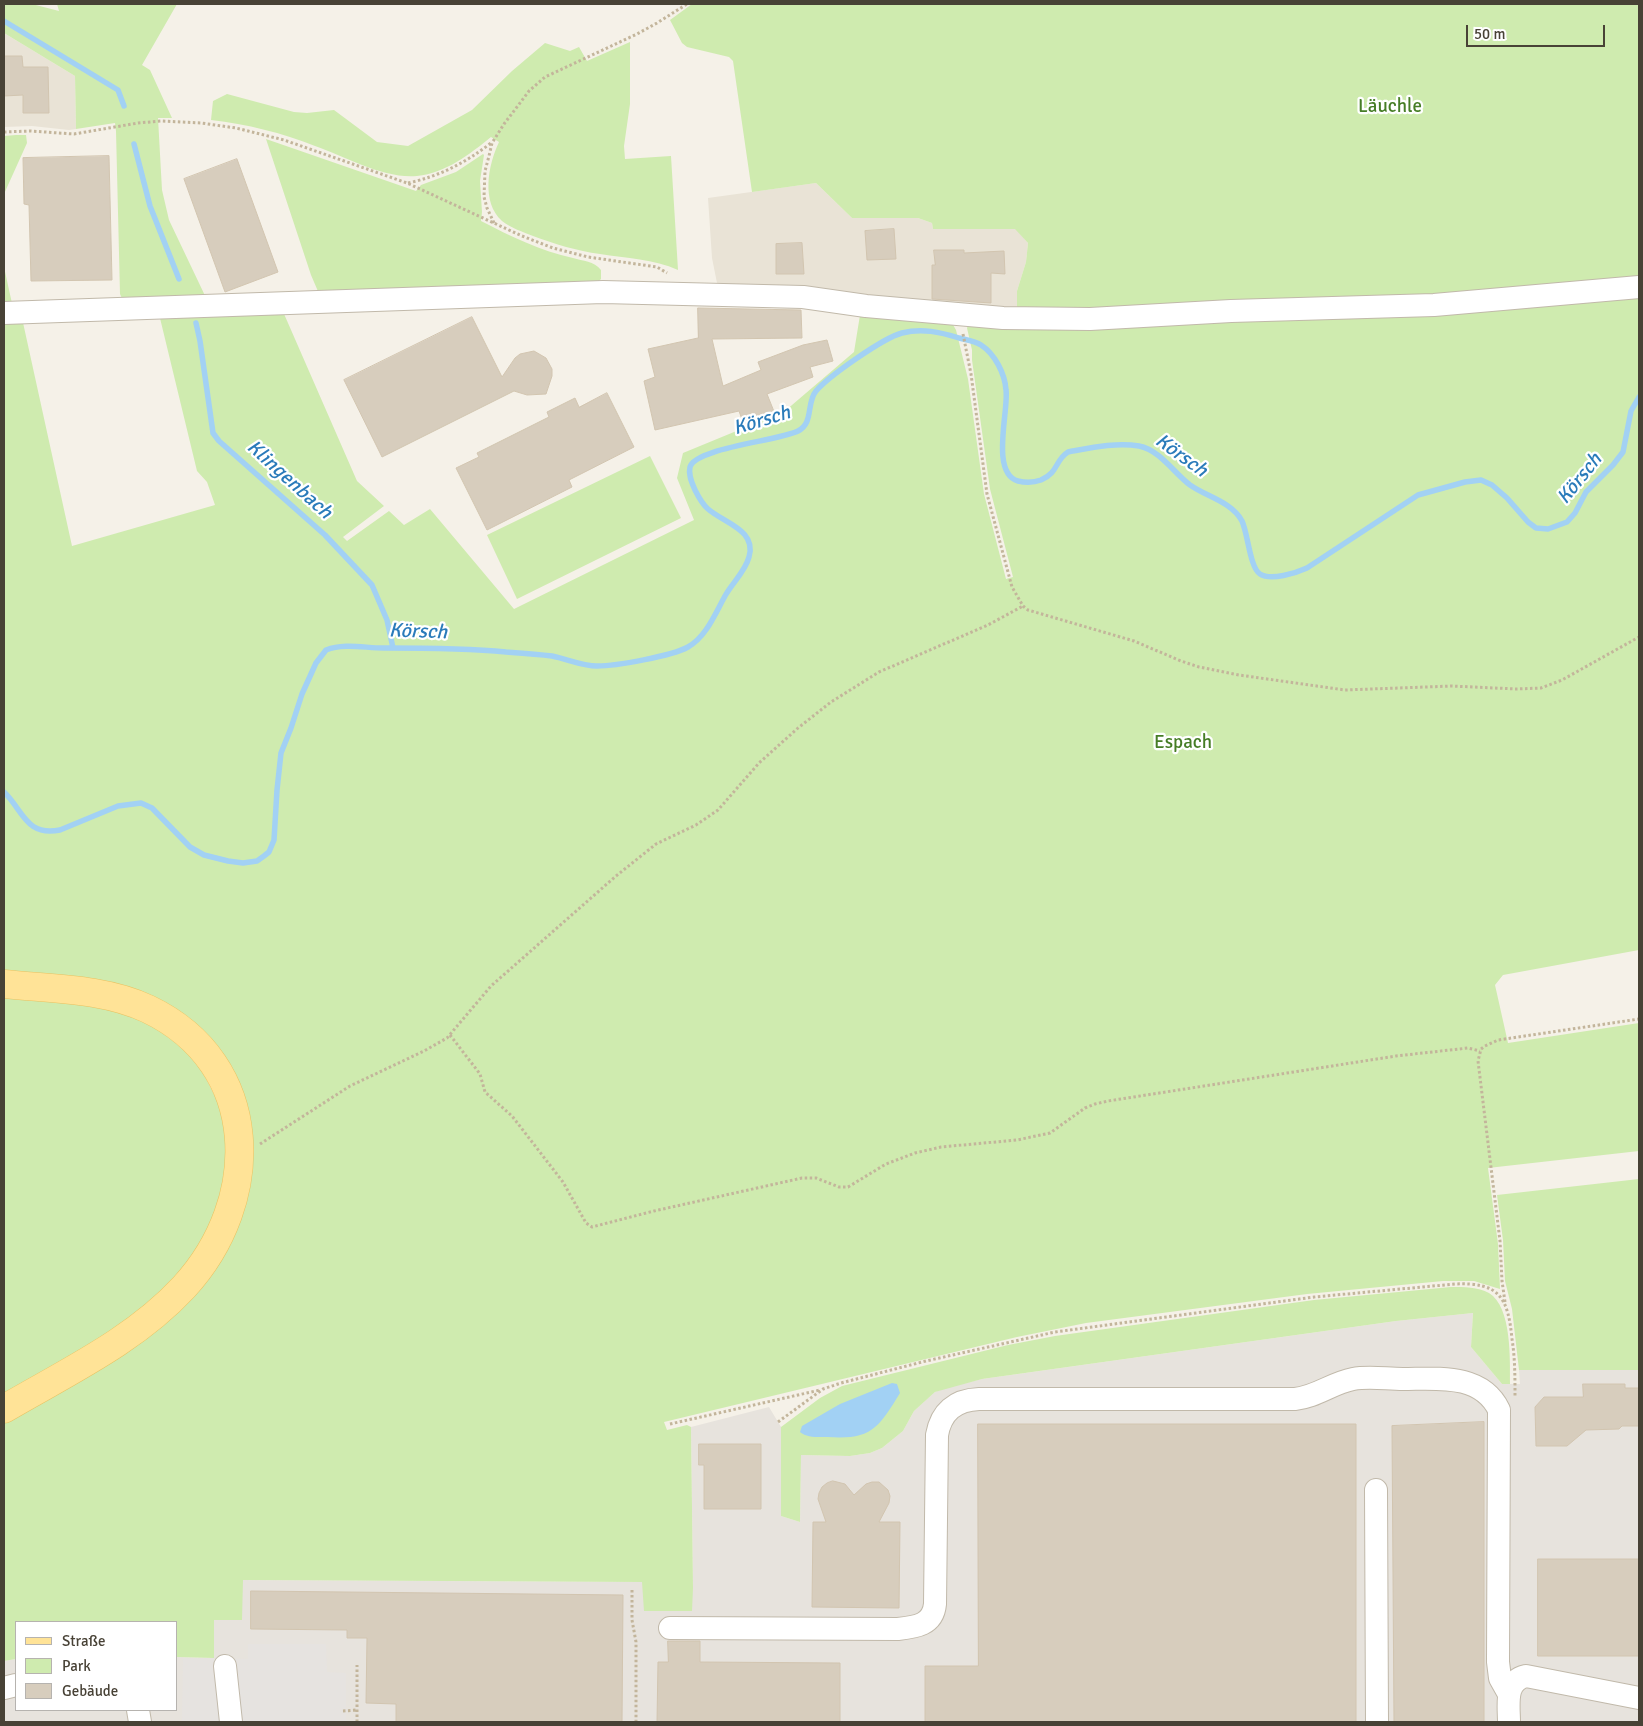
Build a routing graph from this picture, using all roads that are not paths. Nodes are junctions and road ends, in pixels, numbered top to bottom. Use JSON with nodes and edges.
{"nodes":[{"id":1,"x":1639,"y":287,"type":"edge"},
{"id":2,"x":4,"y":313,"type":"edge"},
{"id":3,"x":4,"y":984,"type":"edge"},
{"id":4,"x":4,"y":1409,"type":"edge"},
{"id":5,"x":1376,"y":1490,"type":"dead end"},
{"id":6,"x":670,"y":1628,"type":"dead end"},
{"id":7,"x":225,"y":1666,"type":"dead end"},
{"id":8,"x":1513,"y":1687,"type":"junction"},
{"id":9,"x":1639,"y":1698,"type":"edge"},
{"id":10,"x":231,"y":1722,"type":"edge"},
{"id":11,"x":1377,"y":1722,"type":"edge"},
{"id":12,"x":1509,"y":1722,"type":"edge"}],
"edges":[{"from":1,"to":2,"type":"street"},
{"from":3,"to":4,"type":"main road"},
{"from":5,"to":11,"type":"street"},
{"from":6,"to":8,"type":"street"},
{"from":7,"to":10,"type":"street"},
{"from":8,"to":9,"type":"street"},
{"from":8,"to":12,"type":"street"}]}
